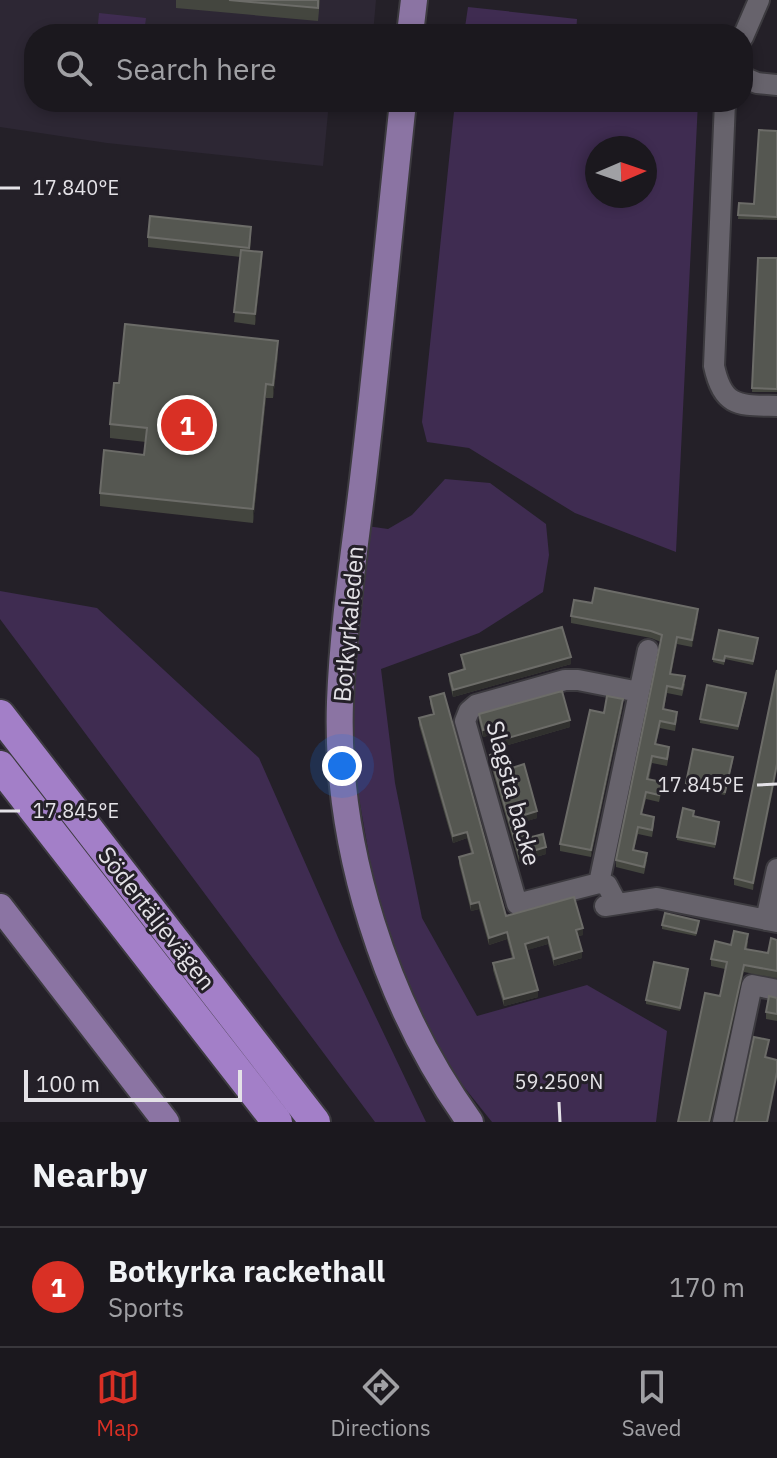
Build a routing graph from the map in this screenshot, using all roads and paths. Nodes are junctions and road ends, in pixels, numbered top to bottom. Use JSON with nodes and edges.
{"nodes":[{"id":1,"x":414,"y":0,"type":"edge"},
{"id":2,"x":759,"y":0,"type":"edge"},
{"id":3,"x":411,"y":24,"type":"edge"},
{"id":4,"x":749,"y":24,"type":"edge"},
{"id":5,"x":753,"y":81,"type":"edge"},
{"id":6,"x":777,"y":85,"type":"edge"},
{"id":7,"x":402,"y":112,"type":"edge"},
{"id":8,"x":725,"y":112,"type":"edge"},
{"id":9,"x":777,"y":406,"type":"edge"},
{"id":10,"x":648,"y":650,"type":"dead end"},
{"id":11,"x":639,"y":692,"type":"junction"},
{"id":12,"x":0,"y":715,"type":"edge"},
{"id":13,"x":0,"y":766,"type":"edge"},
{"id":14,"x":777,"y":869,"type":"edge"},
{"id":15,"x":599,"y":883,"type":"junction"},
{"id":16,"x":0,"y":907,"type":"edge"},
{"id":17,"x":771,"y":921,"type":"edge"},
{"id":18,"x":777,"y":990,"type":"edge"},
{"id":19,"x":166,"y":1122,"type":"edge"},
{"id":20,"x":277,"y":1122,"type":"edge"},
{"id":21,"x":315,"y":1122,"type":"edge"},
{"id":22,"x":470,"y":1122,"type":"edge"},
{"id":23,"x":723,"y":1122,"type":"edge"}],
"edges":[{"from":1,"to":3,"type":"main road"},
{"from":2,"to":4,"type":"street"},
{"from":5,"to":6,"type":"street"},
{"from":7,"to":22,"type":"main road","name":"Botkyrkaleden"},
{"from":8,"to":9,"type":"street"},
{"from":10,"to":11,"type":"street"},
{"from":11,"to":15,"type":"street"},
{"from":11,"to":15,"type":"street","name":"Slagsta backe"},
{"from":12,"to":21,"type":"highway","name":"Södertäljevägen"},
{"from":13,"to":20,"type":"highway","name":"Södertäljevägen"},
{"from":14,"to":17,"type":"street"},
{"from":15,"to":17,"type":"street"},
{"from":16,"to":19,"type":"main road"},
{"from":18,"to":23,"type":"street"}]}
